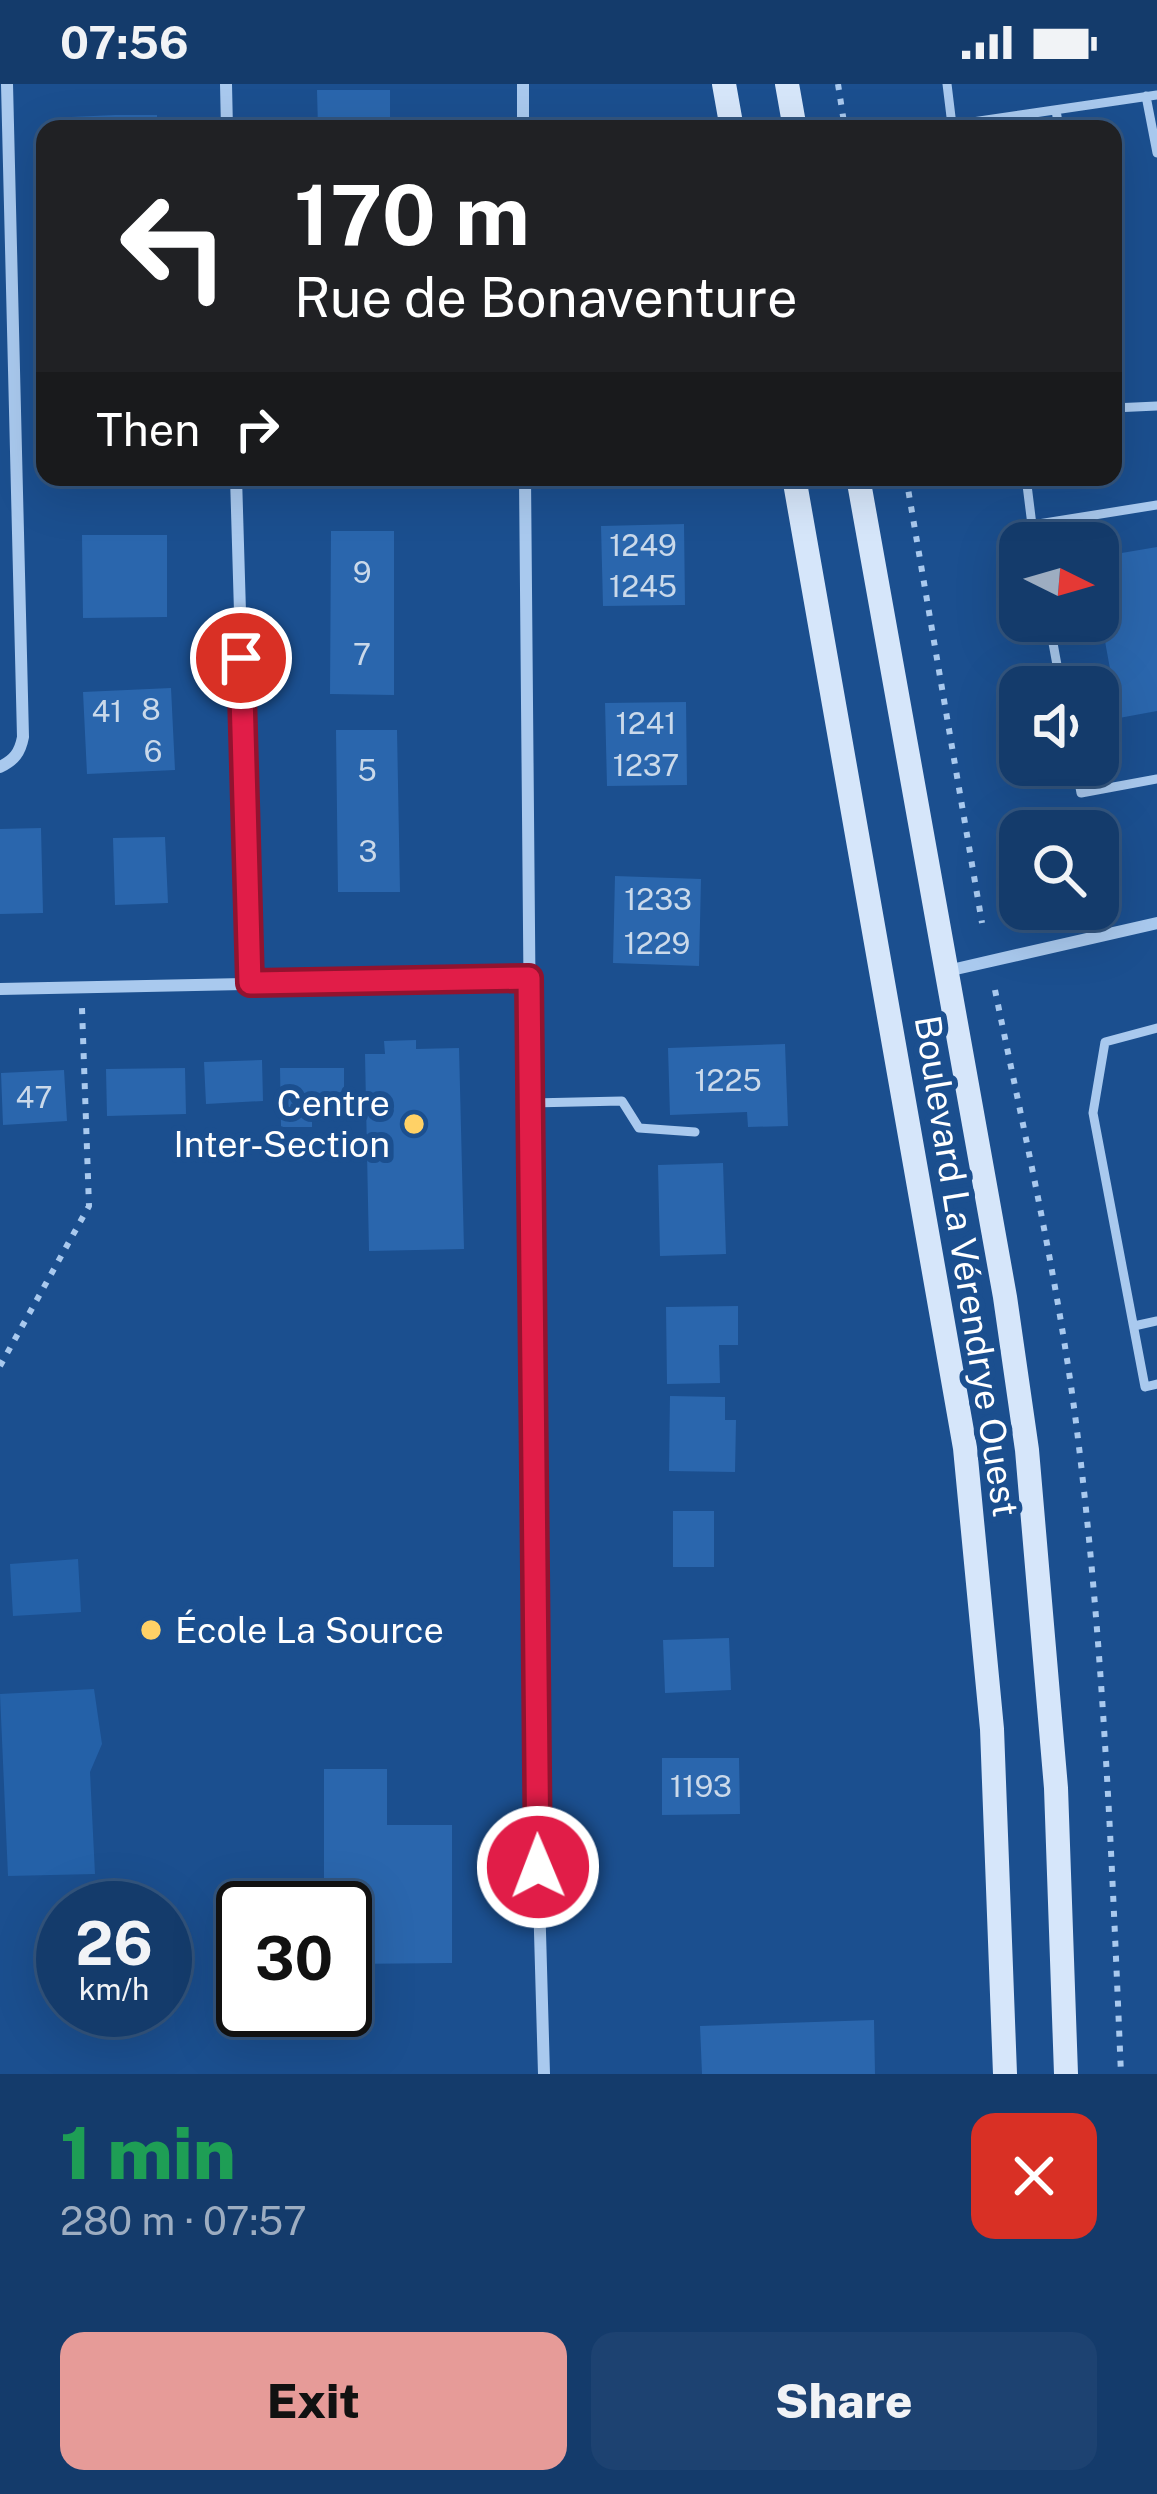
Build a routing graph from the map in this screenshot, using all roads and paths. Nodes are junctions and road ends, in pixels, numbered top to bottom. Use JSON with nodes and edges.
{"nodes":[{"id":1,"x":7,"y":84,"type":"edge"},
{"id":2,"x":226,"y":84,"type":"edge"},
{"id":3,"x":523,"y":84,"type":"edge"},
{"id":4,"x":724,"y":84,"type":"edge"},
{"id":5,"x":787,"y":84,"type":"edge"},
{"id":6,"x":838,"y":84,"type":"edge"},
{"id":7,"x":947,"y":84,"type":"edge"},
{"id":8,"x":1152,"y":96,"type":"edge"},
{"id":9,"x":1056,"y":110,"type":"junction"},
{"id":10,"x":227,"y":120,"type":"edge"},
{"id":11,"x":523,"y":120,"type":"edge"},
{"id":12,"x":730,"y":120,"type":"edge"},
{"id":13,"x":793,"y":120,"type":"edge"},
{"id":14,"x":844,"y":120,"type":"edge"},
{"id":15,"x":951,"y":120,"type":"edge"},
{"id":16,"x":995,"y":120,"type":"edge"},
{"id":17,"x":1057,"y":120,"type":"edge"},
{"id":18,"x":1157,"y":153,"type":"edge"},
{"id":19,"x":1157,"y":406,"type":"edge"},
{"id":20,"x":1122,"y":408,"type":"edge"},
{"id":21,"x":236,"y":486,"type":"edge"},
{"id":22,"x":525,"y":486,"type":"edge"},
{"id":23,"x":796,"y":486,"type":"edge"},
{"id":24,"x":860,"y":486,"type":"edge"},
{"id":25,"x":908,"y":486,"type":"edge"},
{"id":26,"x":1027,"y":486,"type":"edge"},
{"id":27,"x":1157,"y":505,"type":"edge"},
{"id":28,"x":1032,"y":522,"type":"edge"},
{"id":29,"x":1051,"y":522,"type":"edge"},
{"id":30,"x":0,"y":767,"type":"edge"},
{"id":31,"x":1157,"y":779,"type":"edge"},
{"id":32,"x":1080,"y":786,"type":"edge"},
{"id":33,"x":982,"y":923,"type":"dead end"},
{"id":34,"x":1157,"y":923,"type":"edge"},
{"id":35,"x":947,"y":970,"type":"junction"},
{"id":36,"x":529,"y":978,"type":"junction"},
{"id":37,"x":250,"y":983,"type":"junction"},
{"id":38,"x":82,"y":987,"type":"junction"},
{"id":39,"x":0,"y":989,"type":"edge"},
{"id":40,"x":995,"y":990,"type":"dead end"},
{"id":41,"x":1157,"y":1028,"type":"edge"},
{"id":42,"x":531,"y":1103,"type":"junction"},
{"id":43,"x":695,"y":1132,"type":"dead end"},
{"id":44,"x":1157,"y":1321,"type":"edge"},
{"id":45,"x":1134,"y":1326,"type":"junction"},
{"id":46,"x":0,"y":1366,"type":"edge"},
{"id":47,"x":1157,"y":1384,"type":"edge"},
{"id":48,"x":544,"y":2074,"type":"edge"},
{"id":49,"x":1006,"y":2074,"type":"edge"},
{"id":50,"x":1066,"y":2074,"type":"edge"},
{"id":51,"x":1120,"y":2074,"type":"edge"}],
"edges":[{"from":1,"to":30,"type":"street"},
{"from":2,"to":10,"type":"street"},
{"from":3,"to":11,"type":"street"},
{"from":4,"to":12,"type":"main road"},
{"from":5,"to":13,"type":"main road"},
{"from":6,"to":14,"type":"path"},
{"from":7,"to":15,"type":"lane"},
{"from":8,"to":9,"type":"lane"},
{"from":8,"to":18,"type":"lane"},
{"from":9,"to":16,"type":"lane"},
{"from":9,"to":17,"type":"lane"},
{"from":19,"to":20,"type":"lane"},
{"from":21,"to":37,"type":"street"},
{"from":22,"to":36,"type":"street"},
{"from":23,"to":49,"type":"main road","name":"Boulevard La Vérendrye Ouest"},
{"from":24,"to":35,"type":"main road","name":"Boulevard La Vérendrye Ouest"},
{"from":25,"to":33,"type":"path"},
{"from":26,"to":28,"type":"lane"},
{"from":27,"to":29,"type":"lane"},
{"from":31,"to":32,"type":"lane"},
{"from":34,"to":35,"type":"street"},
{"from":35,"to":50,"type":"main road","name":"Boulevard La Vérendrye Ouest"},
{"from":36,"to":37,"type":"street"},
{"from":36,"to":42,"type":"street"},
{"from":37,"to":38,"type":"street"},
{"from":38,"to":39,"type":"street"},
{"from":38,"to":46,"type":"path"},
{"from":40,"to":51,"type":"path"},
{"from":41,"to":45,"type":"lane"},
{"from":42,"to":43,"type":"lane"},
{"from":42,"to":48,"type":"street"},
{"from":44,"to":45,"type":"lane"},
{"from":45,"to":47,"type":"lane"}]}
